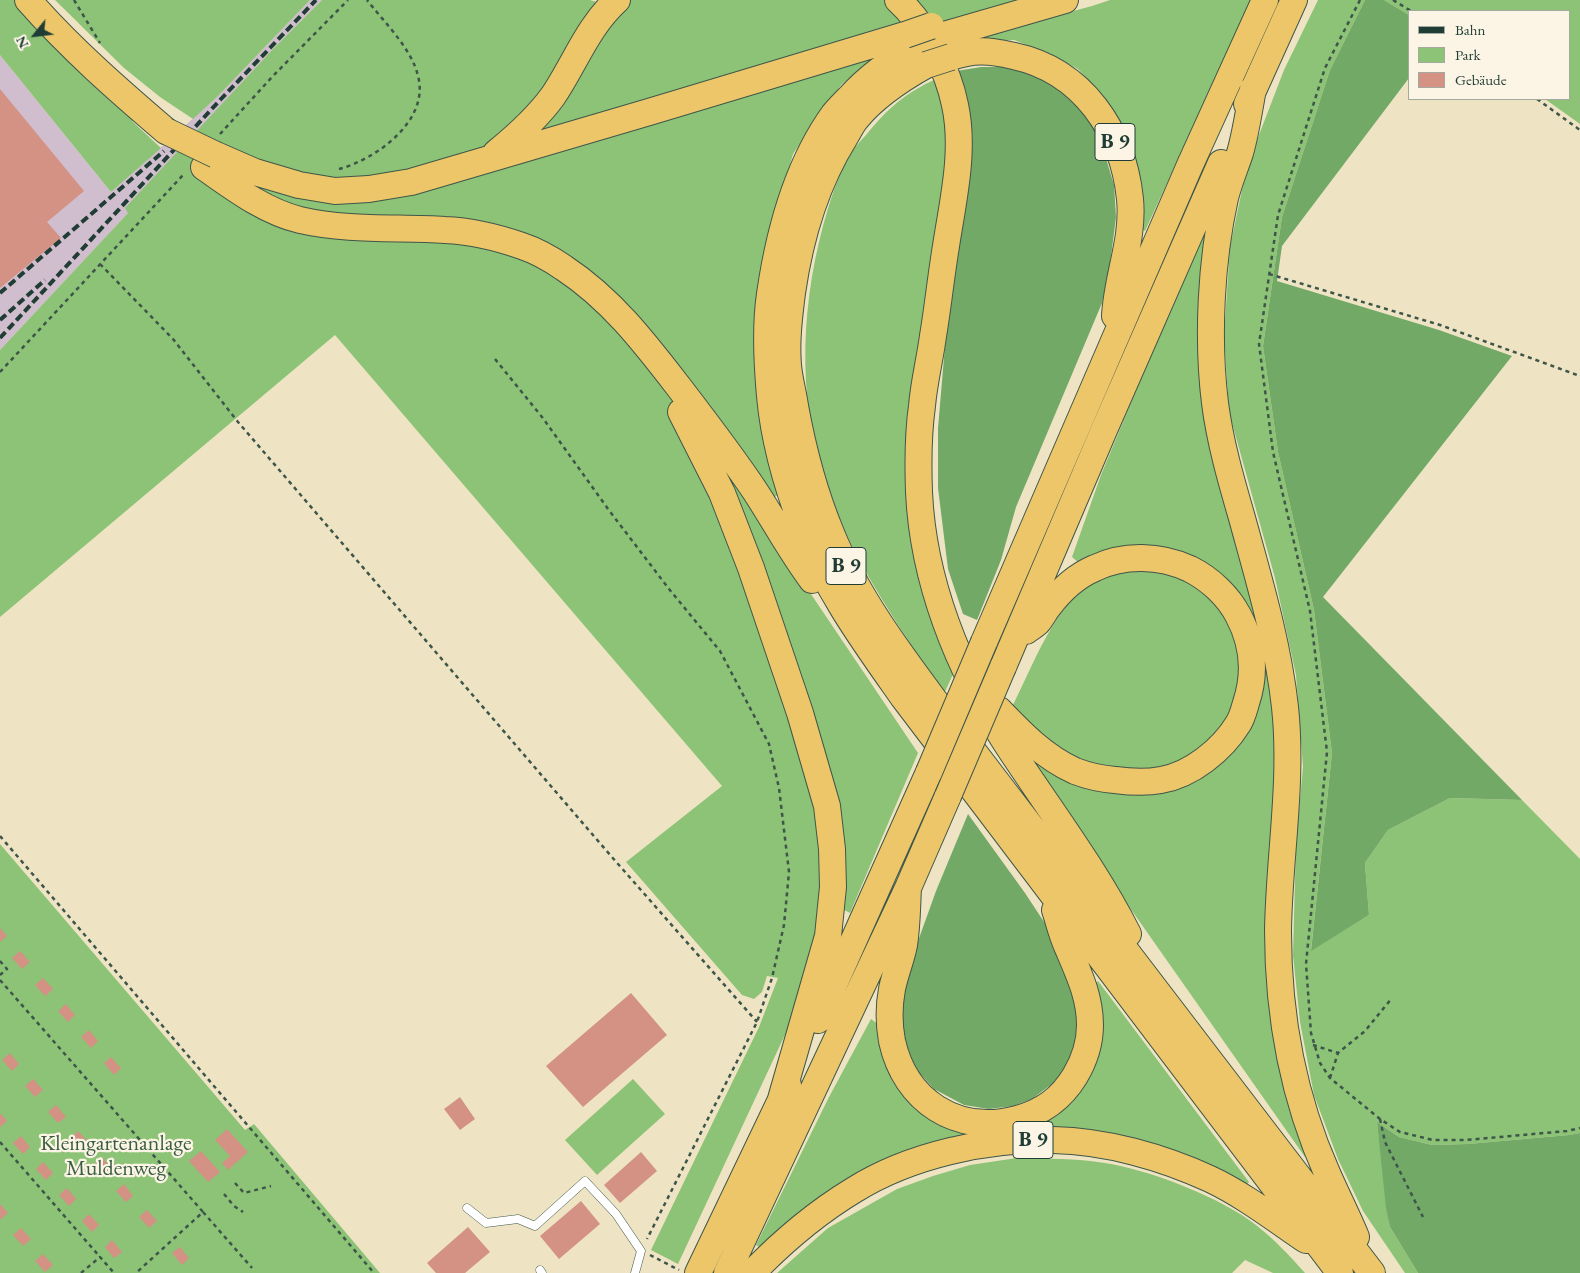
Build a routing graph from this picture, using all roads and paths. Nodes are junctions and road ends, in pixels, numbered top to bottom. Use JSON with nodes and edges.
{"nodes":[{"id":1,"x":28,"y":0,"type":"edge"},
{"id":2,"x":74,"y":0,"type":"edge"},
{"id":3,"x":348,"y":0,"type":"edge"},
{"id":4,"x":367,"y":0,"type":"edge"},
{"id":5,"x":617,"y":0,"type":"edge"},
{"id":6,"x":898,"y":0,"type":"edge"},
{"id":7,"x":1065,"y":0,"type":"edge"},
{"id":8,"x":1265,"y":0,"type":"edge"},
{"id":9,"x":1294,"y":0,"type":"edge"},
{"id":10,"x":1360,"y":0,"type":"edge"},
{"id":11,"x":1393,"y":0,"type":"edge"},
{"id":12,"x":1409,"y":10,"type":"edge"},
{"id":13,"x":928,"y":44,"type":"junction"},
{"id":14,"x":102,"y":46,"type":"dead end"},
{"id":15,"x":1253,"y":89,"type":"junction"},
{"id":16,"x":1538,"y":100,"type":"edge"},
{"id":17,"x":1580,"y":130,"type":"edge"},
{"id":18,"x":206,"y":158,"type":"junction"},
{"id":19,"x":489,"y":159,"type":"junction"},
{"id":20,"x":336,"y":170,"type":"dead end"},
{"id":21,"x":100,"y":264,"type":"junction"},
{"id":22,"x":1269,"y":274,"type":"junction"},
{"id":23,"x":643,"y":341,"type":"junction"},
{"id":24,"x":1113,"y":341,"type":"junction"},
{"id":25,"x":495,"y":359,"type":"dead end"},
{"id":26,"x":0,"y":372,"type":"edge"},
{"id":27,"x":1580,"y":376,"type":"edge"},
{"id":28,"x":1016,"y":639,"type":"junction"},
{"id":29,"x":863,"y":640,"type":"junction"},
{"id":30,"x":966,"y":671,"type":"junction"},
{"id":31,"x":0,"y":836,"type":"edge"},
{"id":32,"x":908,"y":888,"type":"junction"},
{"id":33,"x":1048,"y":889,"type":"junction"},
{"id":34,"x":0,"y":961,"type":"edge"},
{"id":35,"x":0,"y":975,"type":"edge"},
{"id":36,"x":0,"y":980,"type":"edge"},
{"id":37,"x":1157,"y":991,"type":"junction"},
{"id":38,"x":1392,"y":998,"type":"dead end"},
{"id":39,"x":756,"y":1022,"type":"junction"},
{"id":40,"x":1313,"y":1045,"type":"junction"},
{"id":41,"x":1338,"y":1053,"type":"junction"},
{"id":42,"x":1330,"y":1078,"type":"junction"},
{"id":43,"x":781,"y":1100,"type":"junction"},
{"id":44,"x":1380,"y":1118,"type":"junction"},
{"id":45,"x":1580,"y":1128,"type":"edge"},
{"id":46,"x":0,"y":1142,"type":"edge"},
{"id":47,"x":235,"y":1183,"type":"dead end"},
{"id":48,"x":271,"y":1186,"type":"dead end"},
{"id":49,"x":224,"y":1194,"type":"dead end"},
{"id":50,"x":467,"y":1208,"type":"dead end"},
{"id":51,"x":203,"y":1212,"type":"junction"},
{"id":52,"x":243,"y":1212,"type":"dead end"},
{"id":53,"x":1423,"y":1217,"type":"dead end"},
{"id":54,"x":641,"y":1251,"type":"junction"},
{"id":55,"x":100,"y":1257,"type":"junction"},
{"id":56,"x":1333,"y":1263,"type":"edge"},
{"id":57,"x":252,"y":1268,"type":"dead end"},
{"id":58,"x":687,"y":1271,"type":"edge"},
{"id":59,"x":1371,"y":1272,"type":"edge"},
{"id":60,"x":81,"y":1273,"type":"edge"},
{"id":61,"x":114,"y":1273,"type":"edge"},
{"id":62,"x":136,"y":1273,"type":"edge"},
{"id":63,"x":374,"y":1273,"type":"edge"},
{"id":64,"x":635,"y":1273,"type":"edge"},
{"id":65,"x":727,"y":1273,"type":"edge"},
{"id":66,"x":752,"y":1273,"type":"edge"}],
"edges":[{"from":1,"to":18,"type":"highway"},
{"from":2,"to":14,"type":"path"},
{"from":3,"to":18,"type":"path"},
{"from":4,"to":20,"type":"path"},
{"from":5,"to":19,"type":"highway"},
{"from":6,"to":30,"type":"highway"},
{"from":7,"to":13,"type":"highway"},
{"from":8,"to":24,"type":"highway"},
{"from":9,"to":15,"type":"highway"},
{"from":10,"to":22,"type":"path"},
{"from":11,"to":12,"type":"path"},
{"from":13,"to":19,"type":"highway"},
{"from":13,"to":24,"type":"highway","number":"B 9"},
{"from":13,"to":29,"type":"highway"},
{"from":13,"to":37,"type":"highway","number":"B 9"},
{"from":15,"to":28,"type":"highway"},
{"from":15,"to":59,"type":"highway"},
{"from":16,"to":17,"type":"path"},
{"from":18,"to":19,"type":"highway"},
{"from":18,"to":21,"type":"path"},
{"from":18,"to":23,"type":"highway"},
{"from":21,"to":26,"type":"path"},
{"from":21,"to":39,"type":"path"},
{"from":22,"to":27,"type":"path"},
{"from":22,"to":40,"type":"path"},
{"from":23,"to":29,"type":"highway"},
{"from":23,"to":43,"type":"highway"},
{"from":24,"to":43,"type":"highway","number":"B 9","bridge":true},
{"from":25,"to":39,"type":"path"},
{"from":28,"to":30,"type":"highway"},
{"from":28,"to":32,"type":"highway","bridge":true},
{"from":29,"to":33,"type":"highway"},
{"from":30,"to":37,"type":"highway"},
{"from":31,"to":63,"type":"path"},
{"from":32,"to":33,"type":"highway"},
{"from":32,"to":65,"type":"highway"},
{"from":33,"to":56,"type":"highway"},
{"from":34,"to":35,"type":"path"},
{"from":36,"to":51,"type":"path"},
{"from":37,"to":59,"type":"highway","number":"B 9"},
{"from":38,"to":41,"type":"path"},
{"from":39,"to":54,"type":"path"},
{"from":40,"to":41,"type":"path"},
{"from":40,"to":42,"type":"path"},
{"from":41,"to":42,"type":"path"},
{"from":42,"to":44,"type":"path"},
{"from":43,"to":58,"type":"highway","number":"B 9"},
{"from":44,"to":45,"type":"path"},
{"from":44,"to":53,"type":"path"},
{"from":46,"to":55,"type":"path"},
{"from":47,"to":48,"type":"path"},
{"from":49,"to":52,"type":"path"},
{"from":50,"to":54,"type":"lane"},
{"from":51,"to":57,"type":"path"},
{"from":51,"to":62,"type":"path"},
{"from":54,"to":58,"type":"path"},
{"from":54,"to":64,"type":"lane"},
{"from":55,"to":60,"type":"path"},
{"from":55,"to":61,"type":"path"},
{"from":56,"to":66,"type":"highway","number":"B 9"}]}
